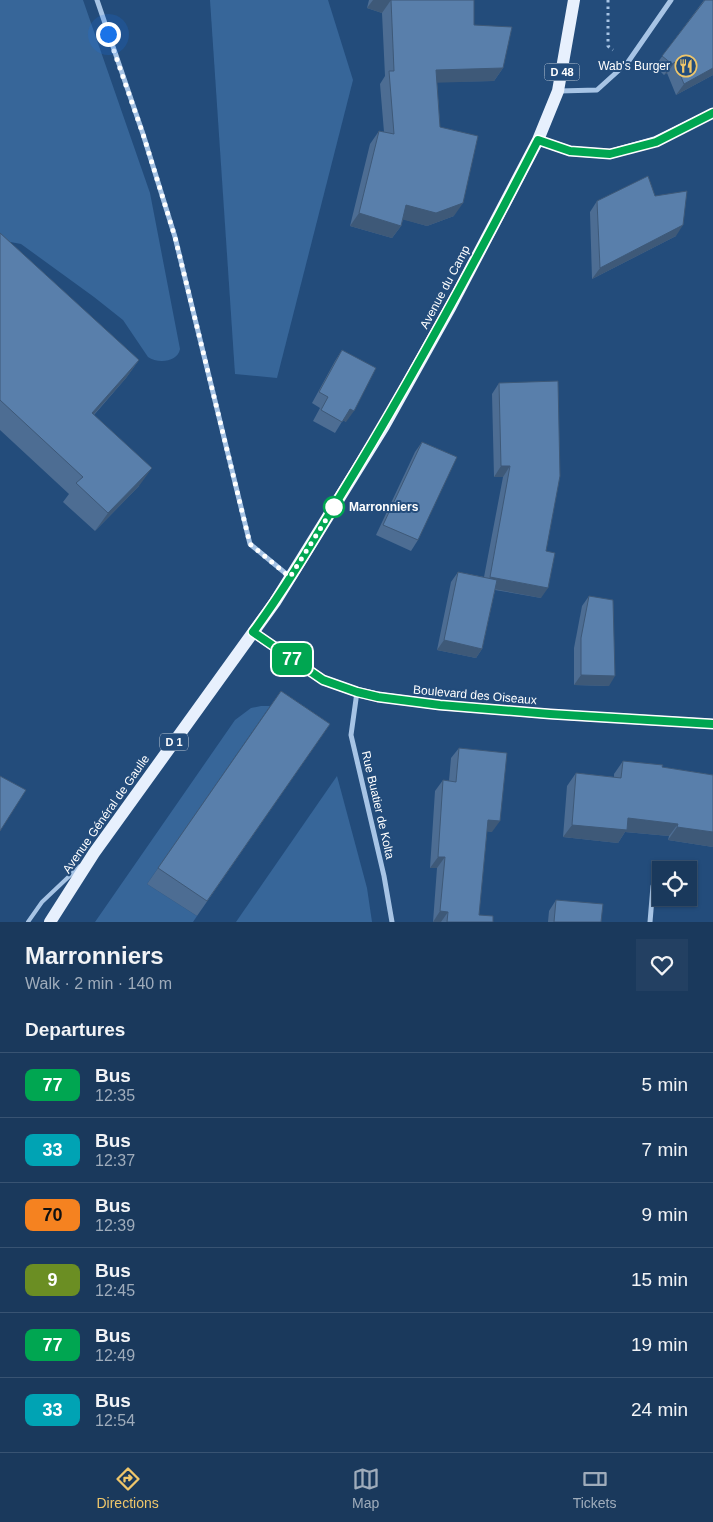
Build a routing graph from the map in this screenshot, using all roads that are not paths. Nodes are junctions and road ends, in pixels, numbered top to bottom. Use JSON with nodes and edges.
{"nodes":[{"id":1,"x":97,"y":0,"type":"edge"},
{"id":2,"x":574,"y":0,"type":"edge"},
{"id":3,"x":671,"y":0,"type":"edge"},
{"id":4,"x":558,"y":92,"type":"junction"},
{"id":5,"x":713,"y":113,"type":"edge"},
{"id":6,"x":538,"y":140,"type":"junction"},
{"id":7,"x":290,"y":577,"type":"junction"},
{"id":8,"x":275,"y":602,"type":"joint"},
{"id":9,"x":253,"y":632,"type":"junction"},
{"id":10,"x":357,"y":692,"type":"junction"},
{"id":11,"x":713,"y":724,"type":"edge"},
{"id":12,"x":94,"y":853,"type":"junction"},
{"id":13,"x":652,"y":898,"type":"edge"},
{"id":14,"x":28,"y":922,"type":"edge"},
{"id":15,"x":50,"y":922,"type":"edge"},
{"id":16,"x":392,"y":922,"type":"edge"},
{"id":17,"x":650,"y":922,"type":"edge"}],
"edges":[{"from":1,"to":7,"type":"street"},
{"from":2,"to":4,"type":"main road","number":"D 48"},
{"from":3,"to":4,"type":"street"},
{"from":4,"to":6,"type":"main road","number":"D 48"},
{"from":5,"to":6,"type":"street"},
{"from":6,"to":7,"type":"main road","name":"Avenue du Camp","number":"D 1"},
{"from":7,"to":8,"type":"main road","name":"Avenue du Camp","number":"D 1"},
{"from":8,"to":9,"type":"main road","name":"Avenue Général de Gaulle","number":"D 1"},
{"from":9,"to":10,"type":"street","name":"Boulevard des Oiseaux"},
{"from":9,"to":12,"type":"main road","name":"Avenue Général de Gaulle","number":"D 1"},
{"from":10,"to":11,"type":"street","name":"Boulevard des Oiseaux"},
{"from":10,"to":16,"type":"street","name":"Rue Buatier de Kolta"},
{"from":12,"to":14,"type":"lane"},
{"from":12,"to":15,"type":"main road","name":"Avenue Général de Gaulle","number":"D 1"},
{"from":13,"to":17,"type":"street"}]}
